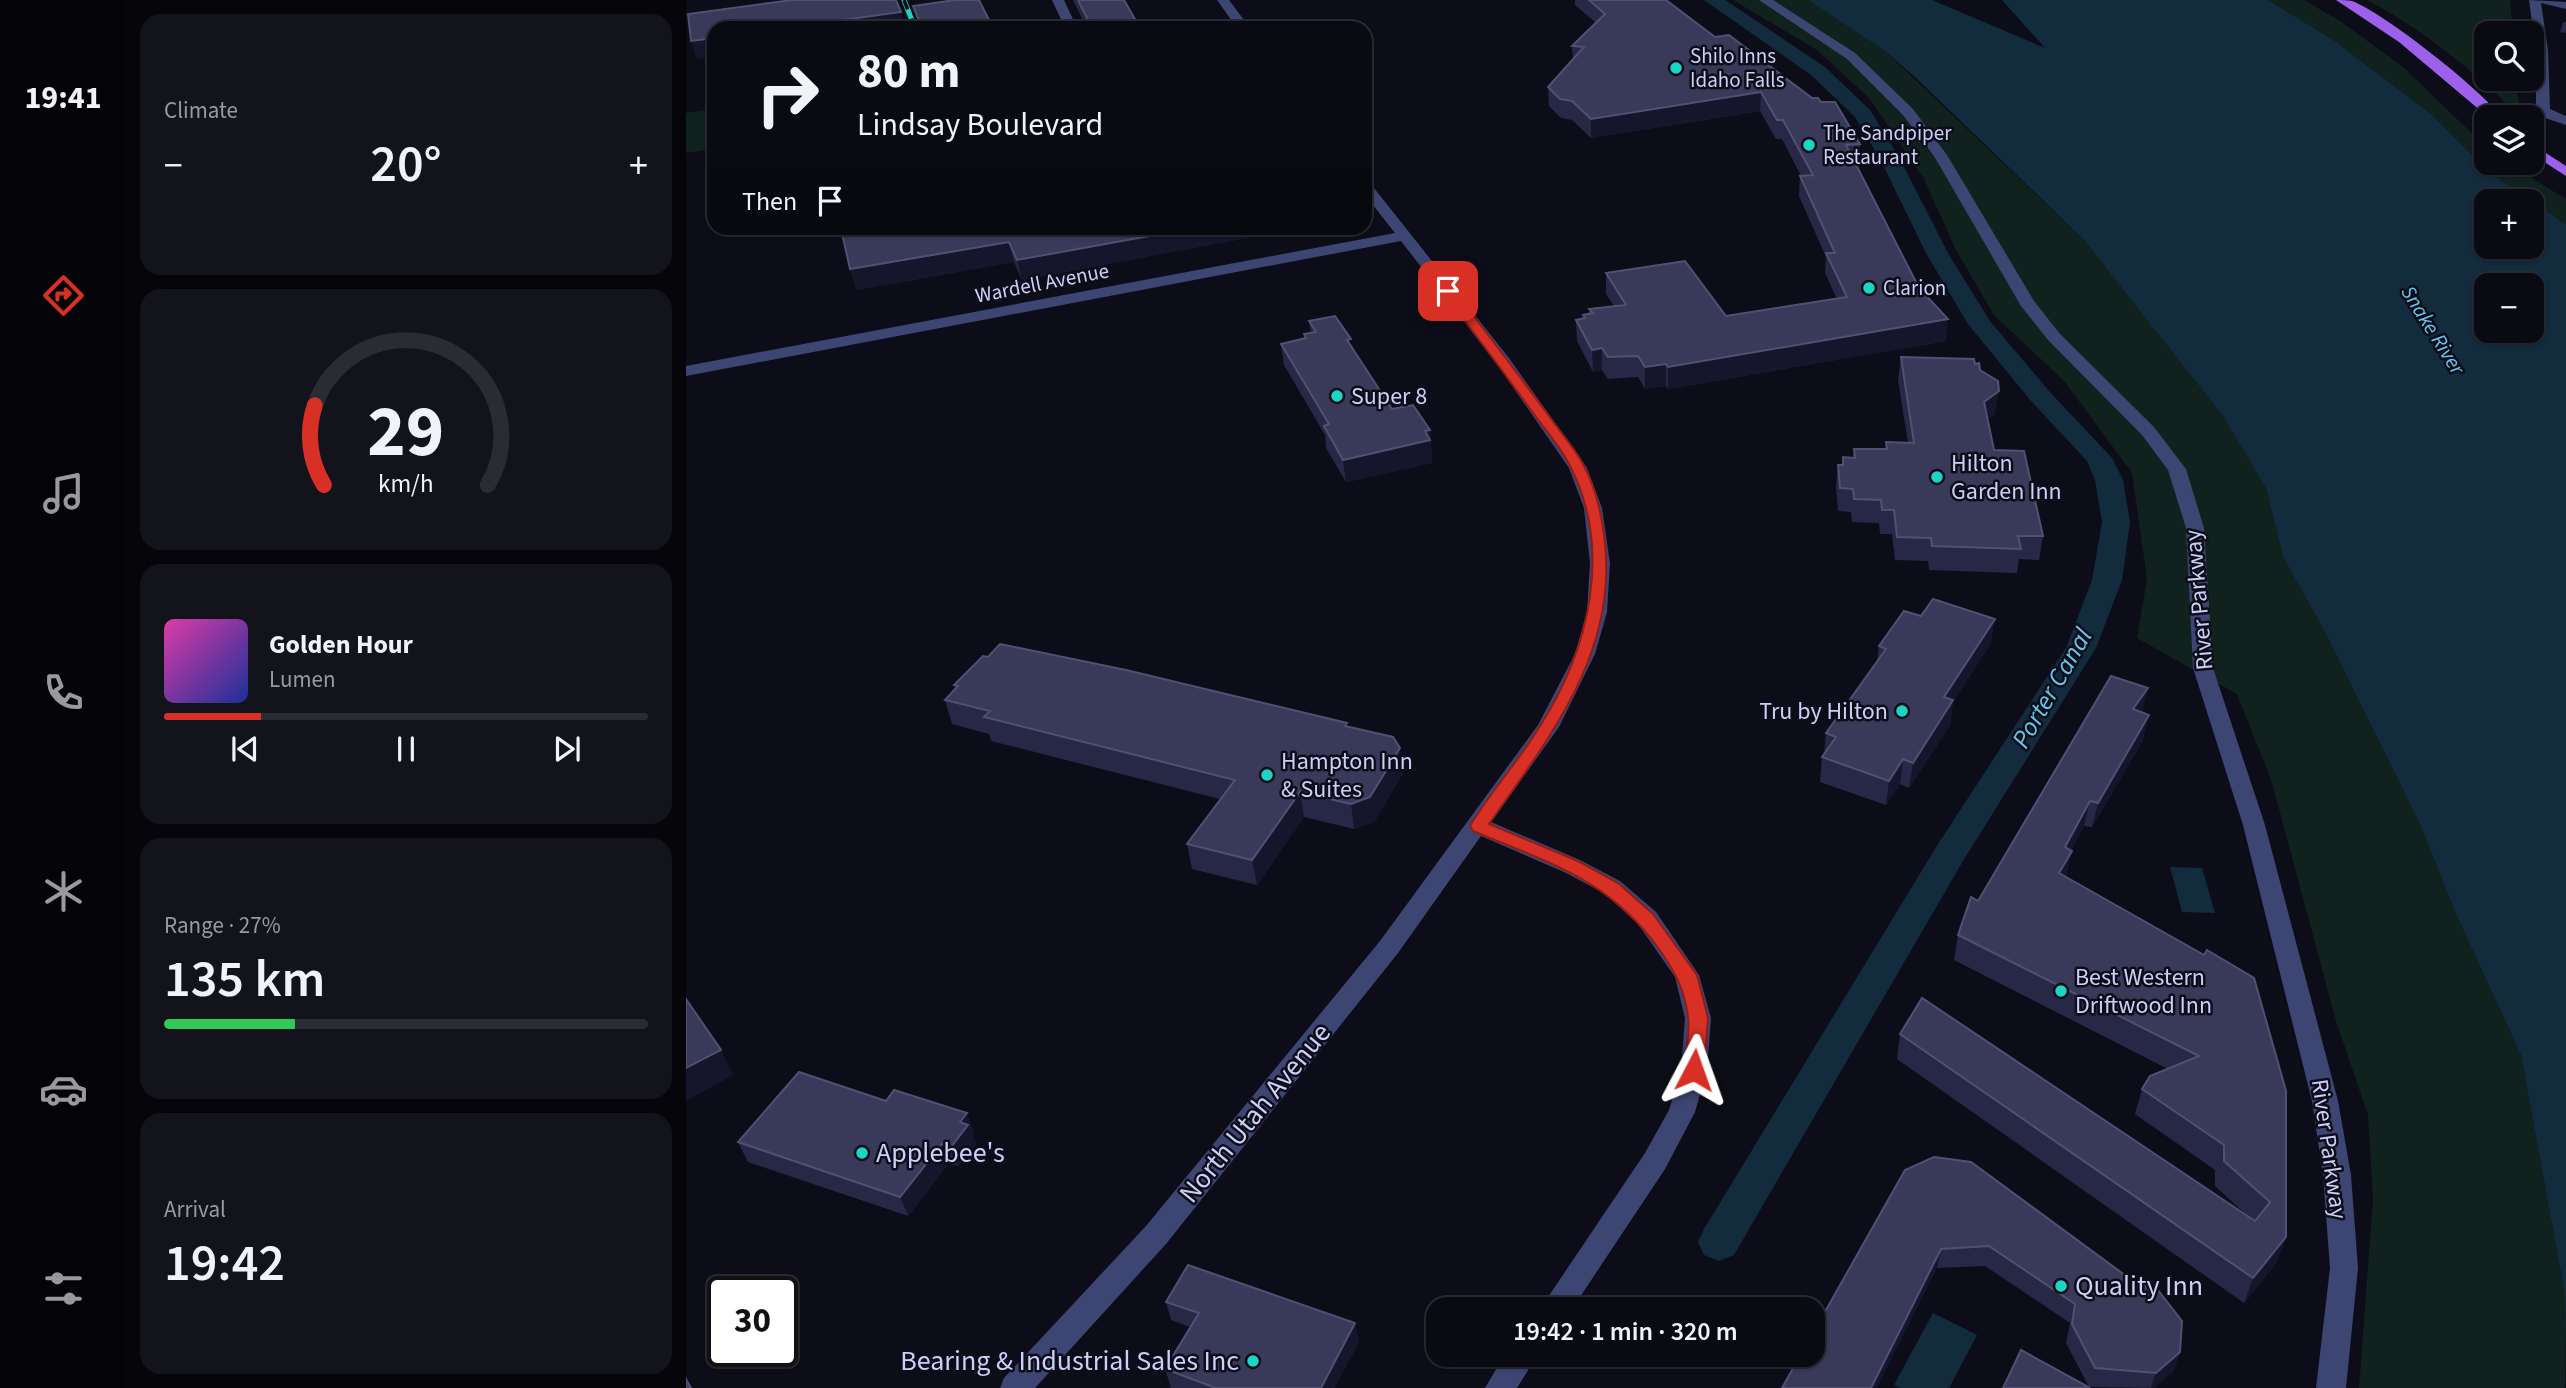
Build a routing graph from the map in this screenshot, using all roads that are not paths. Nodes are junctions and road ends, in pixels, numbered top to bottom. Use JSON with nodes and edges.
{"nodes":[{"id":1,"x":1058,"y":0,"type":"edge"},
{"id":2,"x":1223,"y":0,"type":"edge"},
{"id":3,"x":1765,"y":0,"type":"edge"},
{"id":4,"x":2342,"y":0,"type":"edge"},
{"id":5,"x":2535,"y":0,"type":"edge"},
{"id":6,"x":2543,"y":0,"type":"edge"},
{"id":7,"x":2566,"y":6,"type":"edge"},
{"id":8,"x":1068,"y":21,"type":"edge"},
{"id":9,"x":1239,"y":21,"type":"edge"},
{"id":10,"x":2483,"y":105,"type":"edge"},
{"id":11,"x":2566,"y":121,"type":"edge"},
{"id":12,"x":2544,"y":156,"type":"edge"},
{"id":13,"x":2566,"y":172,"type":"edge"},
{"id":14,"x":1372,"y":195,"type":"edge"},
{"id":15,"x":1405,"y":236,"type":"junction"},
{"id":16,"x":686,"y":371,"type":"edge"},
{"id":17,"x":1479,"y":826,"type":"junction"},
{"id":18,"x":1563,"y":1297,"type":"edge"},
{"id":19,"x":1514,"y":1367,"type":"edge"},
{"id":20,"x":1015,"y":1388,"type":"edge"},
{"id":21,"x":1500,"y":1388,"type":"edge"},
{"id":22,"x":2331,"y":1388,"type":"edge"}],
"edges":[{"from":1,"to":8,"type":"street"},
{"from":2,"to":9,"type":"street"},
{"from":3,"to":22,"type":"street","name":"River Parkway"},
{"from":4,"to":10,"type":"main road"},
{"from":5,"to":11,"type":"street"},
{"from":6,"to":7,"type":"street"},
{"from":12,"to":13,"type":"main road"},
{"from":14,"to":15,"type":"street","name":"North Utah Avenue"},
{"from":15,"to":16,"type":"street","name":"Wardell Avenue"},
{"from":15,"to":17,"type":"street","name":"North Utah Avenue"},
{"from":17,"to":18,"type":"street"},
{"from":17,"to":20,"type":"street","name":"North Utah Avenue"},
{"from":19,"to":21,"type":"street"}]}
